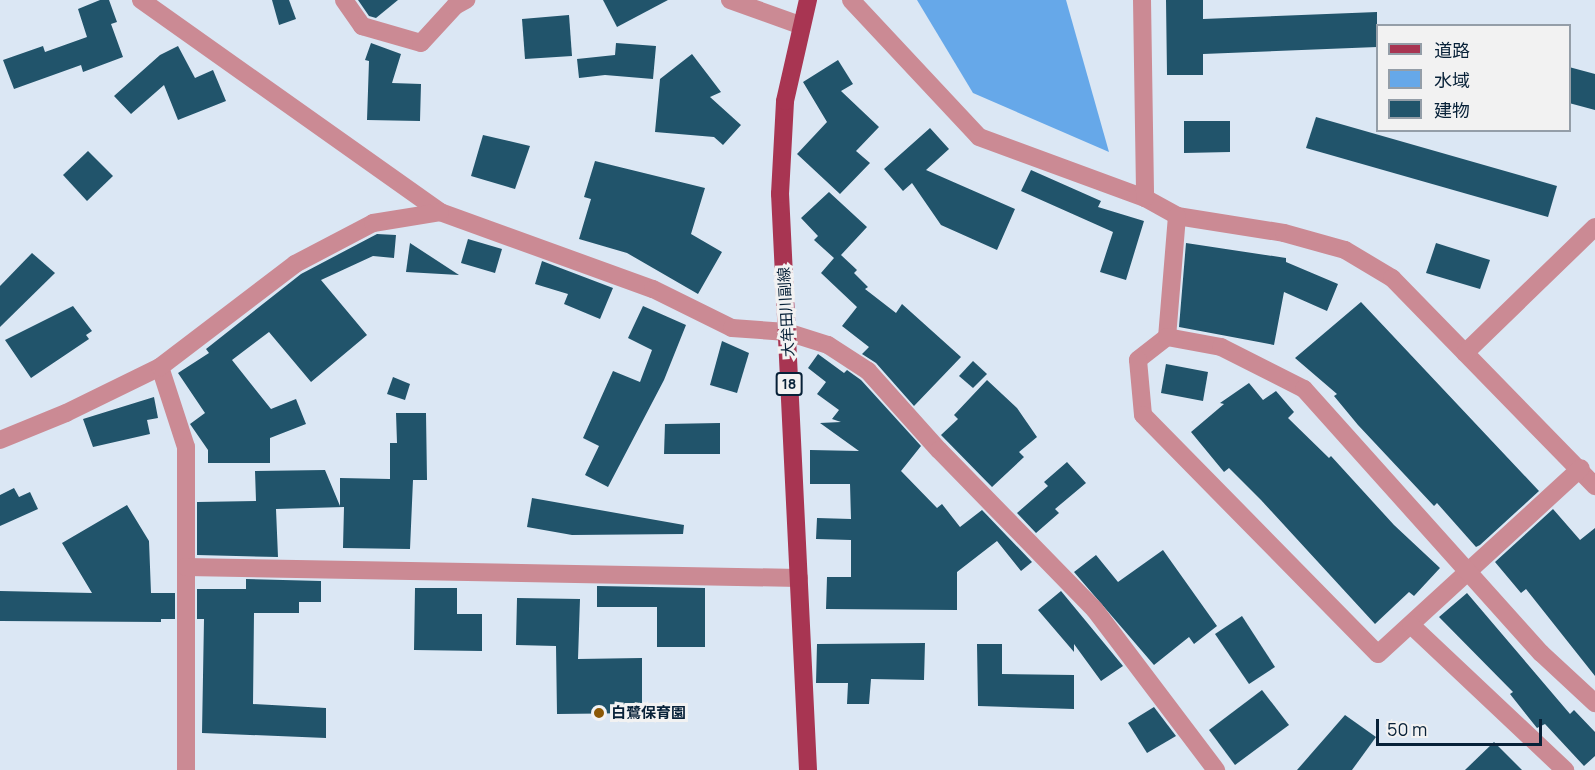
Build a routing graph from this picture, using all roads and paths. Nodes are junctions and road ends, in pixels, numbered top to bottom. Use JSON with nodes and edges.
{"nodes":[{"id":1,"x":141,"y":0,"type":"edge"},
{"id":2,"x":344,"y":0,"type":"edge"},
{"id":3,"x":466,"y":0,"type":"edge"},
{"id":4,"x":730,"y":0,"type":"edge"},
{"id":5,"x":808,"y":0,"type":"edge"},
{"id":6,"x":850,"y":0,"type":"edge"},
{"id":7,"x":1142,"y":0,"type":"edge"},
{"id":8,"x":800,"y":25,"type":"junction"},
{"id":9,"x":1145,"y":198,"type":"junction"},
{"id":10,"x":440,"y":212,"type":"junction"},
{"id":11,"x":1177,"y":216,"type":"junction"},
{"id":12,"x":1595,"y":227,"type":"edge"},
{"id":13,"x":787,"y":333,"type":"junction"},
{"id":14,"x":1167,"y":337,"type":"junction"},
{"id":15,"x":1465,"y":353,"type":"junction"},
{"id":16,"x":160,"y":366,"type":"junction"},
{"id":17,"x":0,"y":440,"type":"edge"},
{"id":18,"x":1581,"y":468,"type":"junction"},
{"id":19,"x":1595,"y":486,"type":"edge"},
{"id":20,"x":186,"y":567,"type":"junction"},
{"id":21,"x":1467,"y":571,"type":"junction"},
{"id":22,"x":799,"y":578,"type":"junction"},
{"id":23,"x":1411,"y":625,"type":"junction"},
{"id":24,"x":1595,"y":703,"type":"edge"},
{"id":25,"x":186,"y":770,"type":"edge"},
{"id":26,"x":808,"y":770,"type":"edge"},
{"id":27,"x":1216,"y":770,"type":"edge"},
{"id":28,"x":1565,"y":770,"type":"edge"}],
"edges":[{"from":1,"to":10,"type":"street"},
{"from":2,"to":3,"type":"street"},
{"from":4,"to":8,"type":"street"},
{"from":5,"to":8,"type":"main road","name":"大牟田川副線","number":"18"},
{"from":6,"to":9,"type":"street"},
{"from":7,"to":9,"type":"street"},
{"from":8,"to":13,"type":"main road","name":"大牟田川副線","number":"18"},
{"from":9,"to":11,"type":"street"},
{"from":10,"to":13,"type":"street"},
{"from":10,"to":16,"type":"street"},
{"from":11,"to":14,"type":"street"},
{"from":11,"to":15,"type":"street"},
{"from":12,"to":15,"type":"street"},
{"from":13,"to":22,"type":"main road","name":"大牟田川副線","number":"18"},
{"from":13,"to":27,"type":"street"},
{"from":14,"to":21,"type":"street"},
{"from":14,"to":23,"type":"street"},
{"from":15,"to":18,"type":"street"},
{"from":16,"to":17,"type":"street"},
{"from":16,"to":20,"type":"street"},
{"from":18,"to":19,"type":"street"},
{"from":18,"to":21,"type":"street"},
{"from":20,"to":22,"type":"street"},
{"from":20,"to":25,"type":"street"},
{"from":21,"to":23,"type":"street"},
{"from":21,"to":24,"type":"street"},
{"from":22,"to":26,"type":"main road","name":"大牟田川副線","number":"18"},
{"from":23,"to":28,"type":"street"}]}
